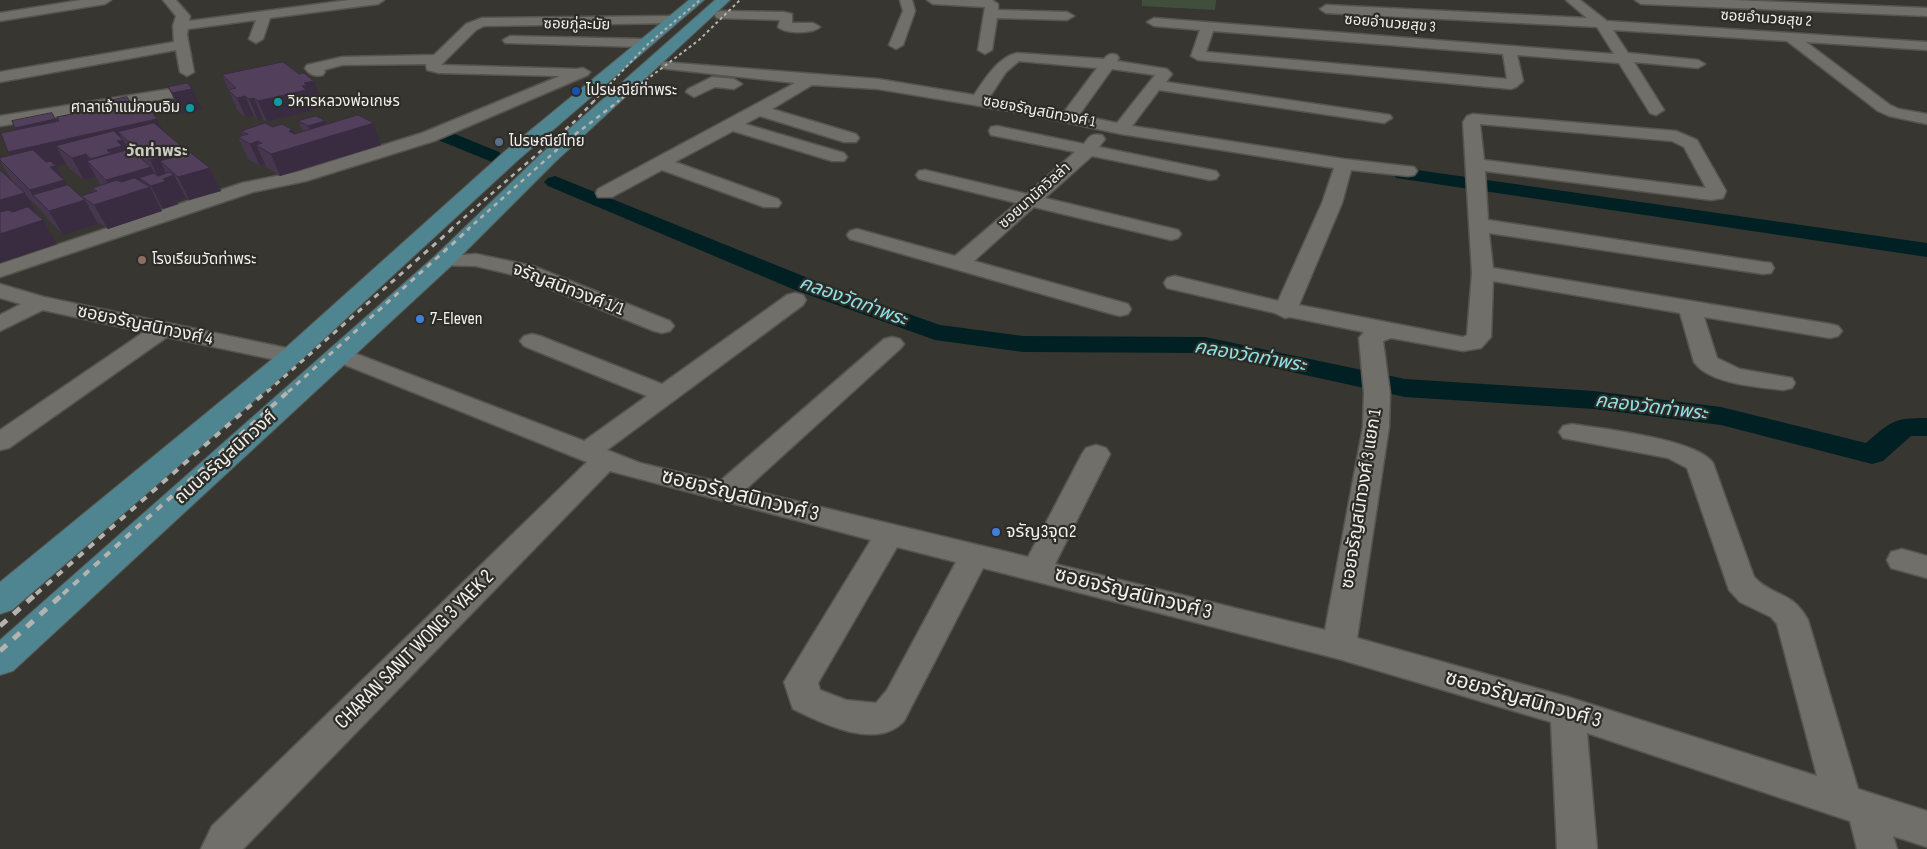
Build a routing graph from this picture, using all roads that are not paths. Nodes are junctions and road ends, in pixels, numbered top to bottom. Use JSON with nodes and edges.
{"nodes":[{"id":1,"x":105,"y":0,"type":"edge"},
{"id":2,"x":187,"y":0,"type":"edge"},
{"id":3,"x":378,"y":0,"type":"edge"},
{"id":4,"x":697,"y":0,"type":"edge"},
{"id":5,"x":738,"y":0,"type":"edge"},
{"id":6,"x":906,"y":0,"type":"edge"},
{"id":7,"x":933,"y":0,"type":"edge"},
{"id":8,"x":1572,"y":0,"type":"edge"},
{"id":9,"x":1641,"y":0,"type":"edge"},
{"id":10,"x":170,"y":1,"type":"edge"},
{"id":11,"x":1685,"y":1,"type":"edge"},
{"id":12,"x":354,"y":3,"type":"junction"},
{"id":13,"x":318,"y":4,"type":"edge"},
{"id":14,"x":719,"y":5,"type":"edge"},
{"id":15,"x":1326,"y":9,"type":"dead end"},
{"id":16,"x":1927,"y":12,"type":"edge"},
{"id":17,"x":991,"y":14,"type":"junction"},
{"id":18,"x":264,"y":15,"type":"junction"},
{"id":19,"x":1067,"y":16,"type":"dead end"},
{"id":20,"x":0,"y":17,"type":"edge"},
{"id":21,"x":343,"y":18,"type":"dead end"},
{"id":22,"x":670,"y":20,"type":"junction"},
{"id":23,"x":1154,"y":22,"type":"dead end"},
{"id":24,"x":1602,"y":24,"type":"junction"},
{"id":25,"x":180,"y":26,"type":"junction"},
{"id":26,"x":1208,"y":26,"type":"junction"},
{"id":27,"x":814,"y":27,"type":"dead end"},
{"id":28,"x":1790,"y":37,"type":"junction"},
{"id":29,"x":256,"y":39,"type":"dead end"},
{"id":30,"x":510,"y":40,"type":"dead end"},
{"id":31,"x":644,"y":43,"type":"junction"},
{"id":32,"x":896,"y":44,"type":"dead end"},
{"id":33,"x":990,"y":44,"type":"dead end"},
{"id":34,"x":183,"y":45,"type":"junction"},
{"id":35,"x":1927,"y":46,"type":"edge"},
{"id":36,"x":1509,"y":50,"type":"junction"},
{"id":37,"x":1622,"y":58,"type":"junction"},
{"id":38,"x":438,"y":59,"type":"junction"},
{"id":39,"x":1110,"y":61,"type":"junction"},
{"id":40,"x":1698,"y":64,"type":"dead end"},
{"id":41,"x":668,"y":66,"type":"junction"},
{"id":42,"x":187,"y":72,"type":"dead end"},
{"id":43,"x":318,"y":72,"type":"dead end"},
{"id":44,"x":583,"y":72,"type":"junction"},
{"id":45,"x":610,"y":72,"type":"junction"},
{"id":46,"x":0,"y":77,"type":"edge"},
{"id":47,"x":809,"y":80,"type":"junction"},
{"id":48,"x":878,"y":84,"type":"junction"},
{"id":49,"x":1154,"y":84,"type":"junction"},
{"id":50,"x":794,"y":91,"type":"junction"},
{"id":51,"x":694,"y":92,"type":"dead end"},
{"id":52,"x":170,"y":94,"type":"edge"},
{"id":53,"x":855,"y":96,"type":"dead end"},
{"id":54,"x":979,"y":100,"type":"junction"},
{"id":55,"x":758,"y":110,"type":"junction"},
{"id":56,"x":1656,"y":110,"type":"dead end"},
{"id":57,"x":1069,"y":117,"type":"junction"},
{"id":58,"x":1384,"y":118,"type":"dead end"},
{"id":59,"x":1927,"y":119,"type":"edge"},
{"id":60,"x":0,"y":120,"type":"edge"},
{"id":61,"x":731,"y":125,"type":"junction"},
{"id":62,"x":1114,"y":127,"type":"junction"},
{"id":63,"x":997,"y":131,"type":"dead end"},
{"id":64,"x":711,"y":136,"type":"junction"},
{"id":65,"x":850,"y":138,"type":"dead end"},
{"id":66,"x":1088,"y":150,"type":"junction"},
{"id":67,"x":774,"y":155,"type":"dead end"},
{"id":68,"x":838,"y":157,"type":"dead end"},
{"id":69,"x":660,"y":163,"type":"junction"},
{"id":70,"x":1344,"y":164,"type":"junction"},
{"id":71,"x":1476,"y":164,"type":"junction"},
{"id":72,"x":1408,"y":171,"type":"dead end"},
{"id":73,"x":1210,"y":174,"type":"dead end"},
{"id":74,"x":925,"y":175,"type":"dead end"},
{"id":75,"x":605,"y":193,"type":"dead end"},
{"id":76,"x":1031,"y":200,"type":"junction"},
{"id":77,"x":771,"y":203,"type":"dead end"},
{"id":78,"x":1478,"y":225,"type":"junction"},
{"id":79,"x":1171,"y":234,"type":"dead end"},
{"id":80,"x":857,"y":235,"type":"dead end"},
{"id":81,"x":404,"y":255,"type":"junction"},
{"id":82,"x":447,"y":258,"type":"junction"},
{"id":83,"x":958,"y":264,"type":"junction"},
{"id":84,"x":1762,"y":268,"type":"dead end"},
{"id":85,"x":0,"y":271,"type":"edge"},
{"id":86,"x":1483,"y":273,"type":"junction"},
{"id":87,"x":1175,"y":283,"type":"dead end"},
{"id":88,"x":0,"y":291,"type":"edge"},
{"id":89,"x":795,"y":300,"type":"dead end"},
{"id":90,"x":40,"y":303,"type":"junction"},
{"id":91,"x":1690,"y":308,"type":"junction"},
{"id":92,"x":1120,"y":309,"type":"dead end"},
{"id":93,"x":1285,"y":311,"type":"junction"},
{"id":94,"x":0,"y":324,"type":"edge"},
{"id":95,"x":662,"y":326,"type":"dead end"},
{"id":96,"x":162,"y":330,"type":"junction"},
{"id":97,"x":1386,"y":331,"type":"junction"},
{"id":98,"x":1830,"y":331,"type":"dead end"},
{"id":99,"x":532,"y":341,"type":"dead end"},
{"id":100,"x":892,"y":344,"type":"dead end"},
{"id":101,"x":341,"y":355,"type":"junction"},
{"id":102,"x":291,"y":356,"type":"junction"},
{"id":103,"x":1783,"y":383,"type":"dead end"},
{"id":104,"x":665,"y":394,"type":"junction"},
{"id":105,"x":1572,"y":432,"type":"dead end"},
{"id":106,"x":0,"y":442,"type":"edge"},
{"id":107,"x":1096,"y":454,"type":"dead end"},
{"id":108,"x":595,"y":457,"type":"junction"},
{"id":109,"x":724,"y":492,"type":"junction"},
{"id":110,"x":890,"y":533,"type":"junction"},
{"id":111,"x":975,"y":555,"type":"junction"},
{"id":112,"x":1037,"y":569,"type":"junction"},
{"id":113,"x":0,"y":601,"type":"edge"},
{"id":114,"x":1339,"y":646,"type":"junction"},
{"id":115,"x":0,"y":661,"type":"edge"},
{"id":116,"x":1568,"y":712,"type":"junction"},
{"id":117,"x":1855,"y":806,"type":"junction"},
{"id":118,"x":1927,"y":829,"type":"edge"},
{"id":119,"x":223,"y":844,"type":"edge"},
{"id":120,"x":1577,"y":849,"type":"edge"},
{"id":121,"x":1877,"y":849,"type":"edge"}],
"edges":[{"from":1,"to":20,"type":"street"},
{"from":2,"to":10,"type":"street"},
{"from":3,"to":12,"type":"street"},
{"from":4,"to":22,"type":"main road","name":"ถนนจรัญสนิทวงศ์"},
{"from":5,"to":14,"type":"main road","name":"ถนนจรัญสนิทวงศ์"},
{"from":6,"to":32,"type":"street"},
{"from":7,"to":17,"type":"street"},
{"from":8,"to":24,"type":"street"},
{"from":9,"to":11,"type":"street"},
{"from":10,"to":25,"type":"street"},
{"from":11,"to":16,"type":"street"},
{"from":12,"to":13,"type":"street"},
{"from":12,"to":21,"type":"street"},
{"from":13,"to":18,"type":"street"},
{"from":14,"to":27,"type":"street"},
{"from":14,"to":41,"type":"main road","name":"ถนนจรัญสนิทวงศ์"},
{"from":14,"to":81,"type":"main road","name":"ถนนจรัญสนิทวงศ์"},
{"from":14,"to":82,"type":"main road","name":"ถนนจรัญสนิทวงศ์"},
{"from":15,"to":24,"type":"street","name":"ซอยอำนวยสุข 2"},
{"from":17,"to":19,"type":"street"},
{"from":17,"to":33,"type":"street"},
{"from":18,"to":25,"type":"street"},
{"from":18,"to":29,"type":"street"},
{"from":22,"to":31,"type":"main road","name":"ถนนจรัญสนิทวงศ์"},
{"from":22,"to":38,"type":"street"},
{"from":23,"to":26,"type":"street","name":"ซอยอำนวยสุข 3"},
{"from":24,"to":28,"type":"street","name":"ซอยอำนวยสุข 2"},
{"from":24,"to":37,"type":"street"},
{"from":25,"to":34,"type":"street"},
{"from":26,"to":36,"type":"street","name":"ซอยอำนวยสุข 3"},
{"from":26,"to":36,"type":"street"},
{"from":28,"to":35,"type":"street","name":"ซอยอำนวยสุข 2"},
{"from":28,"to":59,"type":"street"},
{"from":30,"to":31,"type":"street","name":"ซอยภู่ละมัย"},
{"from":31,"to":45,"type":"main road","name":"ถนนจรัญสนิทวงศ์"},
{"from":34,"to":42,"type":"street"},
{"from":34,"to":46,"type":"street"},
{"from":36,"to":37,"type":"street","name":"ซอยอำนวยสุข 3"},
{"from":37,"to":40,"type":"street","name":"ซอยอำนวยสุข 3"},
{"from":37,"to":56,"type":"street"},
{"from":38,"to":43,"type":"street"},
{"from":38,"to":44,"type":"street"},
{"from":39,"to":49,"type":"street"},
{"from":39,"to":54,"type":"street"},
{"from":39,"to":57,"type":"street"},
{"from":41,"to":47,"type":"street","name":"ซอยจรัญสนิทวงศ์ 1"},
{"from":41,"to":82,"type":"main road","name":"ถนนจรัญสนิทวงศ์"},
{"from":44,"to":45,"type":"street"},
{"from":44,"to":85,"type":"street"},
{"from":45,"to":81,"type":"main road","name":"ถนนจรัญสนิทวงศ์"},
{"from":47,"to":48,"type":"street","name":"ซอยจรัญสนิทวงศ์ 1"},
{"from":47,"to":50,"type":"street"},
{"from":48,"to":53,"type":"street"},
{"from":48,"to":54,"type":"street","name":"ซอยจรัญสนิทวงศ์ 1"},
{"from":49,"to":58,"type":"street"},
{"from":49,"to":62,"type":"street","name":"ซอยนานักวิลล่า"},
{"from":50,"to":51,"type":"street"},
{"from":50,"to":55,"type":"street"},
{"from":52,"to":60,"type":"street"},
{"from":54,"to":57,"type":"street","name":"ซอยจรัญสนิทวงศ์ 1"},
{"from":55,"to":61,"type":"street"},
{"from":55,"to":65,"type":"street"},
{"from":57,"to":62,"type":"street","name":"ซอยจรัญสนิทวงศ์ 1"},
{"from":61,"to":64,"type":"street"},
{"from":61,"to":68,"type":"street"},
{"from":62,"to":66,"type":"street","name":"ซอยนานักวิลล่า"},
{"from":62,"to":70,"type":"street","name":"ซอยจรัญสนิทวงศ์ 1"},
{"from":63,"to":66,"type":"street"},
{"from":64,"to":67,"type":"street"},
{"from":64,"to":69,"type":"street"},
{"from":66,"to":73,"type":"street"},
{"from":66,"to":76,"type":"street","name":"ซอยนานักวิลล่า"},
{"from":69,"to":75,"type":"street"},
{"from":69,"to":77,"type":"street"},
{"from":70,"to":72,"type":"street","name":"ซอยจรัญสนิทวงศ์ 1"},
{"from":70,"to":93,"type":"street"},
{"from":71,"to":71,"type":"street"},
{"from":71,"to":78,"type":"street"},
{"from":74,"to":76,"type":"street"},
{"from":76,"to":79,"type":"street"},
{"from":76,"to":83,"type":"street","name":"ซอยนานักวิลล่า"},
{"from":78,"to":84,"type":"street"},
{"from":78,"to":86,"type":"street"},
{"from":80,"to":83,"type":"street"},
{"from":81,"to":102,"type":"main road","name":"ถนนจรัญสนิทวงศ์"},
{"from":82,"to":95,"type":"street","name":"จรัญสนิทวงศ์ 1/1"},
{"from":82,"to":101,"type":"main road","name":"ถนนจรัญสนิทวงศ์"},
{"from":83,"to":92,"type":"street"},
{"from":86,"to":91,"type":"street"},
{"from":86,"to":97,"type":"street"},
{"from":87,"to":93,"type":"street"},
{"from":88,"to":90,"type":"street","name":"ซอยจรัญสนิทวงศ์ 4"},
{"from":89,"to":104,"type":"street","name":"CHARAN SANIT WONG 3 YAEK 2"},
{"from":90,"to":94,"type":"street"},
{"from":90,"to":96,"type":"street","name":"ซอยจรัญสนิทวงศ์ 4"},
{"from":91,"to":98,"type":"street"},
{"from":91,"to":103,"type":"street"},
{"from":93,"to":97,"type":"street"},
{"from":96,"to":102,"type":"street","name":"ซอยจรัญสนิทวงศ์ 4"},
{"from":96,"to":106,"type":"street"},
{"from":97,"to":114,"type":"street","name":"ซอยจรัญสนิทวงศ์ 3 แยก 1"},
{"from":99,"to":104,"type":"street"},
{"from":100,"to":109,"type":"street"},
{"from":101,"to":108,"type":"street","name":"ซอยจรัญสนิทวงศ์ 3"},
{"from":101,"to":115,"type":"main road","name":"ถนนจรัญสนิทวงศ์"},
{"from":102,"to":113,"type":"main road","name":"ถนนจรัญสนิทวงศ์"},
{"from":104,"to":108,"type":"street","name":"CHARAN SANIT WONG 3 YAEK 2"},
{"from":105,"to":117,"type":"street"},
{"from":107,"to":112,"type":"street"},
{"from":108,"to":109,"type":"street","name":"ซอยจรัญสนิทวงศ์ 3"},
{"from":108,"to":119,"type":"street","name":"CHARAN SANIT WONG 3 YAEK 2"},
{"from":109,"to":110,"type":"street","name":"ซอยจรัญสนิทวงศ์ 3"},
{"from":110,"to":111,"type":"street","name":"ซอยจรัญสนิทวงศ์ 3"},
{"from":110,"to":111,"type":"street"},
{"from":111,"to":112,"type":"street","name":"ซอยจรัญสนิทวงศ์ 3"},
{"from":112,"to":114,"type":"street","name":"ซอยจรัญสนิทวงศ์ 3"},
{"from":114,"to":116,"type":"street","name":"ซอยจรัญสนิทวงศ์ 3"},
{"from":116,"to":117,"type":"street","name":"ซอยจรัญสนิทวงศ์ 3"},
{"from":116,"to":120,"type":"street"},
{"from":117,"to":118,"type":"street","name":"ซอยจรัญสนิทวงศ์ 3"},
{"from":117,"to":121,"type":"street"}]}
